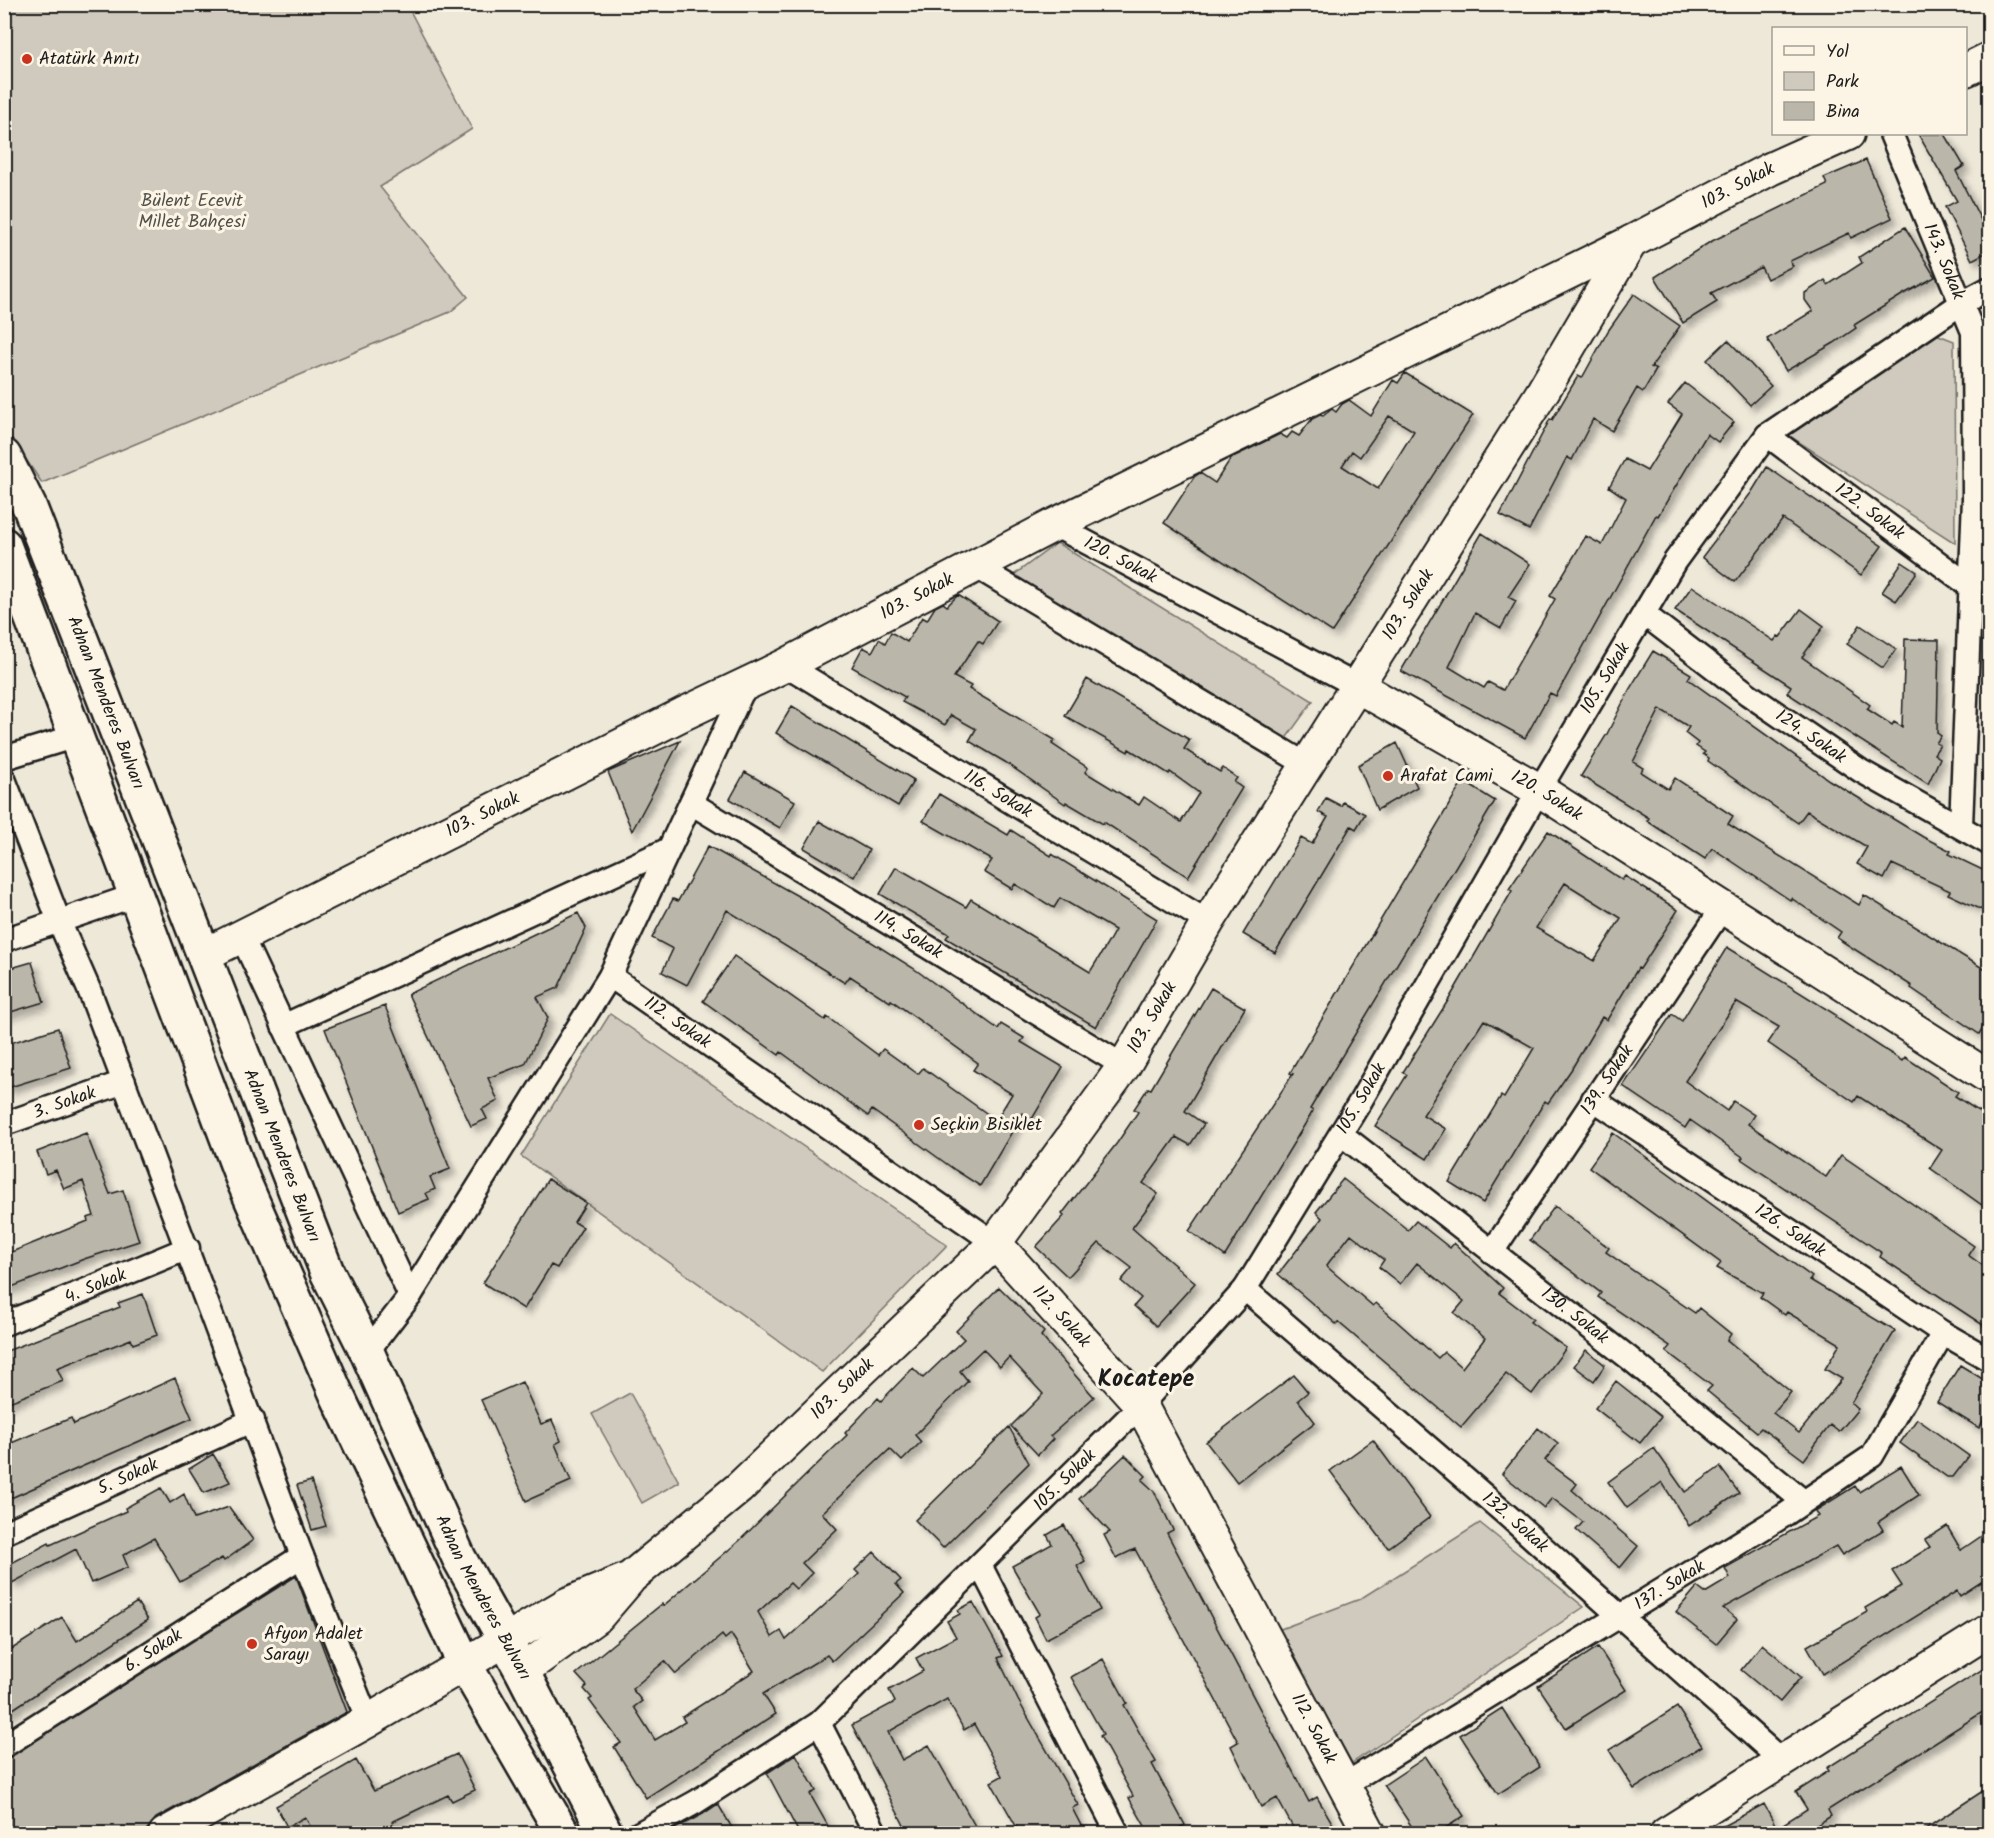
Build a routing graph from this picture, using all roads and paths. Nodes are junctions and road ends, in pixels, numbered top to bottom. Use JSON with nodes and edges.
{"nodes":[{"id":1,"x":1989,"y":58,"type":"edge"},
{"id":2,"x":1967,"y":69,"type":"edge"},
{"id":3,"x":1846,"y":135,"type":"edge"},
{"id":4,"x":1891,"y":135,"type":"edge"},
{"id":5,"x":1631,"y":242,"type":"junction"},
{"id":6,"x":1989,"y":288,"type":"edge"},
{"id":7,"x":1962,"y":303,"type":"junction"},
{"id":8,"x":1767,"y":435,"type":"junction"},
{"id":9,"x":4,"y":456,"type":"edge"},
{"id":10,"x":1054,"y":525,"type":"junction"},
{"id":11,"x":7,"y":557,"type":"edge"},
{"id":12,"x":975,"y":566,"type":"junction"},
{"id":13,"x":1971,"y":587,"type":"junction"},
{"id":14,"x":1644,"y":614,"type":"junction"},
{"id":15,"x":786,"y":665,"type":"junction"},
{"id":16,"x":746,"y":684,"type":"junction"},
{"id":17,"x":1357,"y":686,"type":"junction"},
{"id":18,"x":76,"y":736,"type":"junction"},
{"id":19,"x":4,"y":758,"type":"edge"},
{"id":20,"x":1307,"y":765,"type":"junction"},
{"id":21,"x":4,"y":779,"type":"edge"},
{"id":22,"x":1539,"y":790,"type":"junction"},
{"id":23,"x":691,"y":803,"type":"junction"},
{"id":24,"x":1961,"y":826,"type":"junction"},
{"id":25,"x":1989,"y":844,"type":"edge"},
{"id":26,"x":669,"y":849,"type":"junction"},
{"id":27,"x":136,"y":895,"type":"junction"},
{"id":28,"x":1723,"y":907,"type":"junction"},
{"id":29,"x":59,"y":921,"type":"junction"},
{"id":30,"x":1208,"y":922,"type":"junction"},
{"id":31,"x":241,"y":935,"type":"junction"},
{"id":32,"x":4,"y":940,"type":"edge"},
{"id":33,"x":204,"y":956,"type":"junction"},
{"id":34,"x":610,"y":976,"type":"junction"},
{"id":35,"x":284,"y":1026,"type":"junction"},
{"id":36,"x":1124,"y":1066,"type":"junction"},
{"id":37,"x":1989,"y":1077,"type":"edge"},
{"id":38,"x":124,"y":1082,"type":"junction"},
{"id":39,"x":1593,"y":1099,"type":"junction"},
{"id":40,"x":4,"y":1124,"type":"edge"},
{"id":41,"x":1341,"y":1134,"type":"junction"},
{"id":42,"x":995,"y":1243,"type":"junction"},
{"id":43,"x":188,"y":1248,"type":"junction"},
{"id":44,"x":1492,"y":1252,"type":"junction"},
{"id":45,"x":1245,"y":1289,"type":"junction"},
{"id":46,"x":410,"y":1296,"type":"junction"},
{"id":47,"x":4,"y":1324,"type":"edge"},
{"id":48,"x":1943,"y":1333,"type":"junction"},
{"id":49,"x":367,"y":1352,"type":"junction"},
{"id":50,"x":1989,"y":1360,"type":"edge"},
{"id":51,"x":1141,"y":1405,"type":"junction"},
{"id":52,"x":253,"y":1420,"type":"junction"},
{"id":53,"x":1803,"y":1501,"type":"junction"},
{"id":54,"x":4,"y":1533,"type":"edge"},
{"id":55,"x":302,"y":1556,"type":"junction"},
{"id":56,"x":980,"y":1565,"type":"junction"},
{"id":57,"x":630,"y":1578,"type":"junction"},
{"id":58,"x":1620,"y":1616,"type":"junction"},
{"id":59,"x":1989,"y":1630,"type":"edge"},
{"id":60,"x":506,"y":1642,"type":"junction"},
{"id":61,"x":465,"y":1665,"type":"junction"},
{"id":62,"x":522,"y":1671,"type":"junction"},
{"id":63,"x":368,"y":1721,"type":"junction"},
{"id":64,"x":819,"y":1723,"type":"junction"},
{"id":65,"x":4,"y":1746,"type":"edge"},
{"id":66,"x":1782,"y":1761,"type":"junction"},
{"id":67,"x":1344,"y":1785,"type":"junction"},
{"id":68,"x":1670,"y":1832,"type":"edge"},
{"id":69,"x":165,"y":1833,"type":"edge"},
{"id":70,"x":563,"y":1833,"type":"edge"},
{"id":71,"x":606,"y":1833,"type":"edge"},
{"id":72,"x":638,"y":1833,"type":"edge"},
{"id":73,"x":876,"y":1833,"type":"edge"},
{"id":74,"x":1118,"y":1833,"type":"edge"},
{"id":75,"x":1370,"y":1833,"type":"edge"}],
"edges":[{"from":1,"to":2,"type":"street"},
{"from":3,"to":5,"type":"street","name":"103. Sokak"},
{"from":4,"to":7,"type":"street","name":"143. Sokak"},
{"from":5,"to":10,"type":"street","name":"103. Sokak"},
{"from":5,"to":17,"type":"street","name":"103. Sokak"},
{"from":6,"to":7,"type":"street","name":"105. Sokak"},
{"from":7,"to":8,"type":"street","name":"105. Sokak"},
{"from":7,"to":13,"type":"street","name":"143. Sokak"},
{"from":8,"to":13,"type":"street","name":"122. Sokak"},
{"from":8,"to":14,"type":"street","name":"105. Sokak"},
{"from":9,"to":33,"type":"main road","name":"Adnan Menderes Bulvarı"},
{"from":10,"to":12,"type":"street","name":"103. Sokak"},
{"from":10,"to":17,"type":"street","name":"120. Sokak"},
{"from":11,"to":18,"type":"main road"},
{"from":12,"to":15,"type":"street","name":"103. Sokak"},
{"from":12,"to":20,"type":"street"},
{"from":13,"to":24,"type":"street","name":"143. Sokak"},
{"from":14,"to":22,"type":"street","name":"105. Sokak"},
{"from":14,"to":24,"type":"street","name":"124. Sokak"},
{"from":15,"to":16,"type":"street","name":"103. Sokak"},
{"from":15,"to":30,"type":"street","name":"116. Sokak"},
{"from":16,"to":23,"type":"street"},
{"from":16,"to":31,"type":"street","name":"103. Sokak"},
{"from":17,"to":20,"type":"street","name":"103. Sokak"},
{"from":17,"to":22,"type":"street","name":"120. Sokak"},
{"from":18,"to":19,"type":"street"},
{"from":18,"to":27,"type":"main road"},
{"from":20,"to":30,"type":"street","name":"103. Sokak"},
{"from":21,"to":29,"type":"street"},
{"from":22,"to":28,"type":"street","name":"120. Sokak"},
{"from":22,"to":41,"type":"street","name":"105. Sokak"},
{"from":23,"to":26,"type":"street"},
{"from":23,"to":36,"type":"street","name":"114. Sokak"},
{"from":24,"to":25,"type":"street","name":"124. Sokak"},
{"from":26,"to":34,"type":"street"},
{"from":26,"to":35,"type":"street"},
{"from":27,"to":29,"type":"street"},
{"from":27,"to":61,"type":"main road"},
{"from":28,"to":37,"type":"street","name":"120. Sokak"},
{"from":28,"to":39,"type":"street","name":"139. Sokak"},
{"from":29,"to":32,"type":"street"},
{"from":29,"to":38,"type":"street"},
{"from":30,"to":36,"type":"street","name":"103. Sokak"},
{"from":31,"to":33,"type":"street","name":"103. Sokak"},
{"from":31,"to":35,"type":"street"},
{"from":33,"to":49,"type":"main road","name":"Adnan Menderes Bulvarı"},
{"from":34,"to":42,"type":"street","name":"112. Sokak"},
{"from":34,"to":46,"type":"street"},
{"from":35,"to":46,"type":"street"},
{"from":36,"to":42,"type":"street","name":"103. Sokak"},
{"from":38,"to":40,"type":"street","name":"3. Sokak"},
{"from":38,"to":43,"type":"street"},
{"from":39,"to":44,"type":"street","name":"139. Sokak"},
{"from":39,"to":48,"type":"street","name":"126. Sokak"},
{"from":41,"to":44,"type":"street","name":"130. Sokak"},
{"from":41,"to":45,"type":"street","name":"105. Sokak"},
{"from":42,"to":51,"type":"street","name":"112. Sokak"},
{"from":42,"to":57,"type":"street","name":"103. Sokak"},
{"from":43,"to":47,"type":"street","name":"4. Sokak"},
{"from":43,"to":52,"type":"street"},
{"from":44,"to":53,"type":"street","name":"130. Sokak"},
{"from":45,"to":51,"type":"street","name":"105. Sokak"},
{"from":45,"to":58,"type":"street","name":"132. Sokak"},
{"from":46,"to":49,"type":"street"},
{"from":48,"to":50,"type":"street","name":"126. Sokak"},
{"from":48,"to":53,"type":"street","name":"137. Sokak"},
{"from":49,"to":60,"type":"main road","name":"Adnan Menderes Bulvarı"},
{"from":51,"to":56,"type":"street","name":"105. Sokak"},
{"from":51,"to":67,"type":"street","name":"112. Sokak"},
{"from":52,"to":54,"type":"street","name":"5. Sokak"},
{"from":52,"to":55,"type":"street"},
{"from":53,"to":58,"type":"street","name":"137. Sokak"},
{"from":55,"to":63,"type":"street"},
{"from":55,"to":65,"type":"street","name":"6. Sokak"},
{"from":56,"to":64,"type":"street","name":"105. Sokak"},
{"from":56,"to":74,"type":"street"},
{"from":57,"to":60,"type":"street","name":"103. Sokak"},
{"from":57,"to":62,"type":"street"},
{"from":58,"to":66,"type":"street","name":"132. Sokak"},
{"from":58,"to":67,"type":"street","name":"137. Sokak"},
{"from":59,"to":66,"type":"street"},
{"from":60,"to":61,"type":"street","name":"103. Sokak"},
{"from":60,"to":62,"type":"main road","name":"Adnan Menderes Bulvarı"},
{"from":61,"to":63,"type":"street","name":"103. Sokak"},
{"from":61,"to":70,"type":"main road"},
{"from":62,"to":71,"type":"main road","name":"Adnan Menderes Bulvarı"},
{"from":63,"to":69,"type":"street","name":"103. Sokak"},
{"from":64,"to":72,"type":"street","name":"105. Sokak"},
{"from":64,"to":73,"type":"street"},
{"from":66,"to":68,"type":"street"},
{"from":67,"to":75,"type":"street","name":"112. Sokak"}]}
